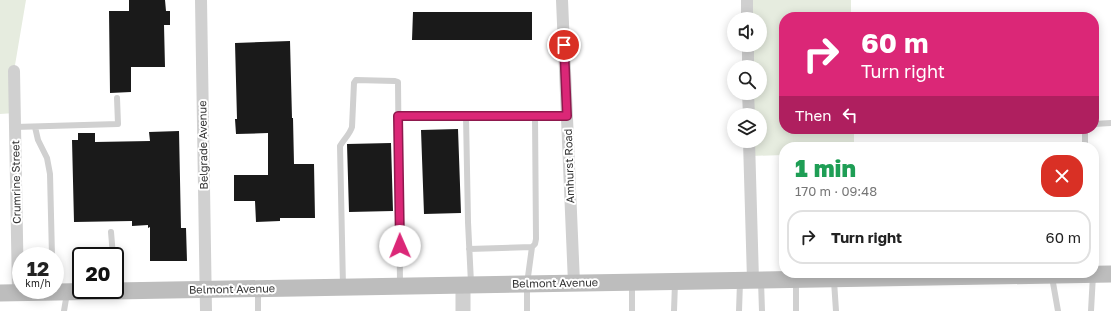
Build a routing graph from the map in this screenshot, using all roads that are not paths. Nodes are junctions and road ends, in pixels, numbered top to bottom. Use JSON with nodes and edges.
{"nodes":[{"id":1,"x":201,"y":0,"type":"edge"},
{"id":2,"x":562,"y":0,"type":"edge"},
{"id":3,"x":747,"y":0,"type":"edge"},
{"id":4,"x":747,"y":12,"type":"edge"},
{"id":5,"x":14,"y":71,"type":"dead end"},
{"id":6,"x":118,"y":98,"type":"dead end"},
{"id":7,"x":398,"y":116,"type":"junction"},
{"id":8,"x":466,"y":116,"type":"junction"},
{"id":9,"x":535,"y":116,"type":"junction"},
{"id":10,"x":567,"y":116,"type":"junction"},
{"id":11,"x":1099,"y":124,"type":"edge"},
{"id":12,"x":1111,"y":124,"type":"edge"},
{"id":13,"x":15,"y":127,"type":"junction"},
{"id":14,"x":35,"y":127,"type":"junction"},
{"id":15,"x":749,"y":148,"type":"edge"},
{"id":16,"x":111,"y":232,"type":"dead end"},
{"id":17,"x":17,"y":247,"type":"edge"},
{"id":18,"x":52,"y":247,"type":"edge"},
{"id":19,"x":112,"y":247,"type":"edge"},
{"id":20,"x":532,"y":248,"type":"junction"},
{"id":21,"x":469,"y":249,"type":"junction"},
{"id":22,"x":1099,"y":274,"type":"edge"},
{"id":23,"x":1111,"y":274,"type":"edge"},
{"id":24,"x":859,"y":278,"type":"edge"},
{"id":25,"x":1052,"y":278,"type":"edge"},
{"id":26,"x":1093,"y":278,"type":"edge"},
{"id":27,"x":796,"y":279,"type":"junction"},
{"id":28,"x":834,"y":279,"type":"junction"},
{"id":29,"x":751,"y":280,"type":"junction"},
{"id":30,"x":675,"y":281,"type":"junction"},
{"id":31,"x":632,"y":282,"type":"junction"},
{"id":32,"x":574,"y":283,"type":"junction"},
{"id":33,"x":124,"y":284,"type":"edge"},
{"id":34,"x":527,"y":284,"type":"junction"},
{"id":35,"x":467,"y":285,"type":"junction"},
{"id":36,"x":400,"y":286,"type":"junction"},
{"id":37,"x":343,"y":287,"type":"junction"},
{"id":38,"x":258,"y":288,"type":"junction"},
{"id":39,"x":205,"y":289,"type":"junction"},
{"id":40,"x":12,"y":292,"type":"edge"},
{"id":41,"x":0,"y":293,"type":"edge"},
{"id":42,"x":60,"y":299,"type":"edge"},
{"id":43,"x":64,"y":311,"type":"edge"},
{"id":44,"x":206,"y":311,"type":"edge"},
{"id":45,"x":258,"y":311,"type":"edge"},
{"id":46,"x":463,"y":311,"type":"edge"},
{"id":47,"x":527,"y":311,"type":"edge"},
{"id":48,"x":632,"y":311,"type":"edge"},
{"id":49,"x":674,"y":311,"type":"edge"},
{"id":50,"x":739,"y":311,"type":"edge"},
{"id":51,"x":762,"y":311,"type":"edge"},
{"id":52,"x":796,"y":311,"type":"edge"},
{"id":53,"x":836,"y":311,"type":"edge"},
{"id":54,"x":1058,"y":311,"type":"edge"},
{"id":55,"x":1091,"y":311,"type":"edge"}],
"edges":[{"from":1,"to":39,"type":"street","name":"Belgrade Avenue"},
{"from":2,"to":10,"type":"street","name":"Amhurst Road"},
{"from":3,"to":4,"type":"street"},
{"from":5,"to":13,"type":"street","name":"Crumrine Street"},
{"from":6,"to":14,"type":"lane"},
{"from":7,"to":8,"type":"lane"},
{"from":7,"to":36,"type":"lane"},
{"from":7,"to":37,"type":"lane"},
{"from":8,"to":9,"type":"lane"},
{"from":8,"to":21,"type":"lane"},
{"from":9,"to":10,"type":"lane"},
{"from":9,"to":20,"type":"lane"},
{"from":10,"to":32,"type":"street","name":"Amhurst Road"},
{"from":11,"to":12,"type":"lane"},
{"from":13,"to":14,"type":"lane"},
{"from":13,"to":17,"type":"street","name":"Crumrine Street"},
{"from":14,"to":18,"type":"lane"},
{"from":15,"to":29,"type":"street"},
{"from":16,"to":19,"type":"lane"},
{"from":20,"to":21,"type":"lane"},
{"from":20,"to":34,"type":"lane"},
{"from":21,"to":35,"type":"lane"},
{"from":22,"to":23,"type":"main road","name":"Belmont Avenue"},
{"from":24,"to":28,"type":"main road","name":"Belmont Avenue"},
{"from":25,"to":54,"type":"lane"},
{"from":26,"to":55,"type":"lane"},
{"from":27,"to":28,"type":"main road","name":"Belmont Avenue"},
{"from":27,"to":29,"type":"main road","name":"Belmont Avenue"},
{"from":27,"to":52,"type":"lane"},
{"from":28,"to":53,"type":"lane"},
{"from":29,"to":30,"type":"main road","name":"Belmont Avenue"},
{"from":29,"to":50,"type":"lane"},
{"from":29,"to":51,"type":"lane"},
{"from":30,"to":31,"type":"main road","name":"Belmont Avenue"},
{"from":30,"to":49,"type":"lane"},
{"from":31,"to":32,"type":"main road","name":"Belmont Avenue"},
{"from":31,"to":48,"type":"lane"},
{"from":32,"to":34,"type":"main road","name":"Belmont Avenue"},
{"from":33,"to":39,"type":"main road","name":"Belmont Avenue"},
{"from":34,"to":35,"type":"main road","name":"Belmont Avenue"},
{"from":34,"to":47,"type":"lane"},
{"from":35,"to":36,"type":"main road","name":"Belmont Avenue"},
{"from":35,"to":46,"type":"street"},
{"from":36,"to":37,"type":"main road","name":"Belmont Avenue"},
{"from":37,"to":38,"type":"main road","name":"Belmont Avenue"},
{"from":38,"to":39,"type":"main road","name":"Belmont Avenue"},
{"from":38,"to":45,"type":"lane"},
{"from":39,"to":44,"type":"street","name":"Belgrade Avenue"},
{"from":40,"to":41,"type":"main road","name":"Belmont Avenue"},
{"from":42,"to":43,"type":"lane"}]}
